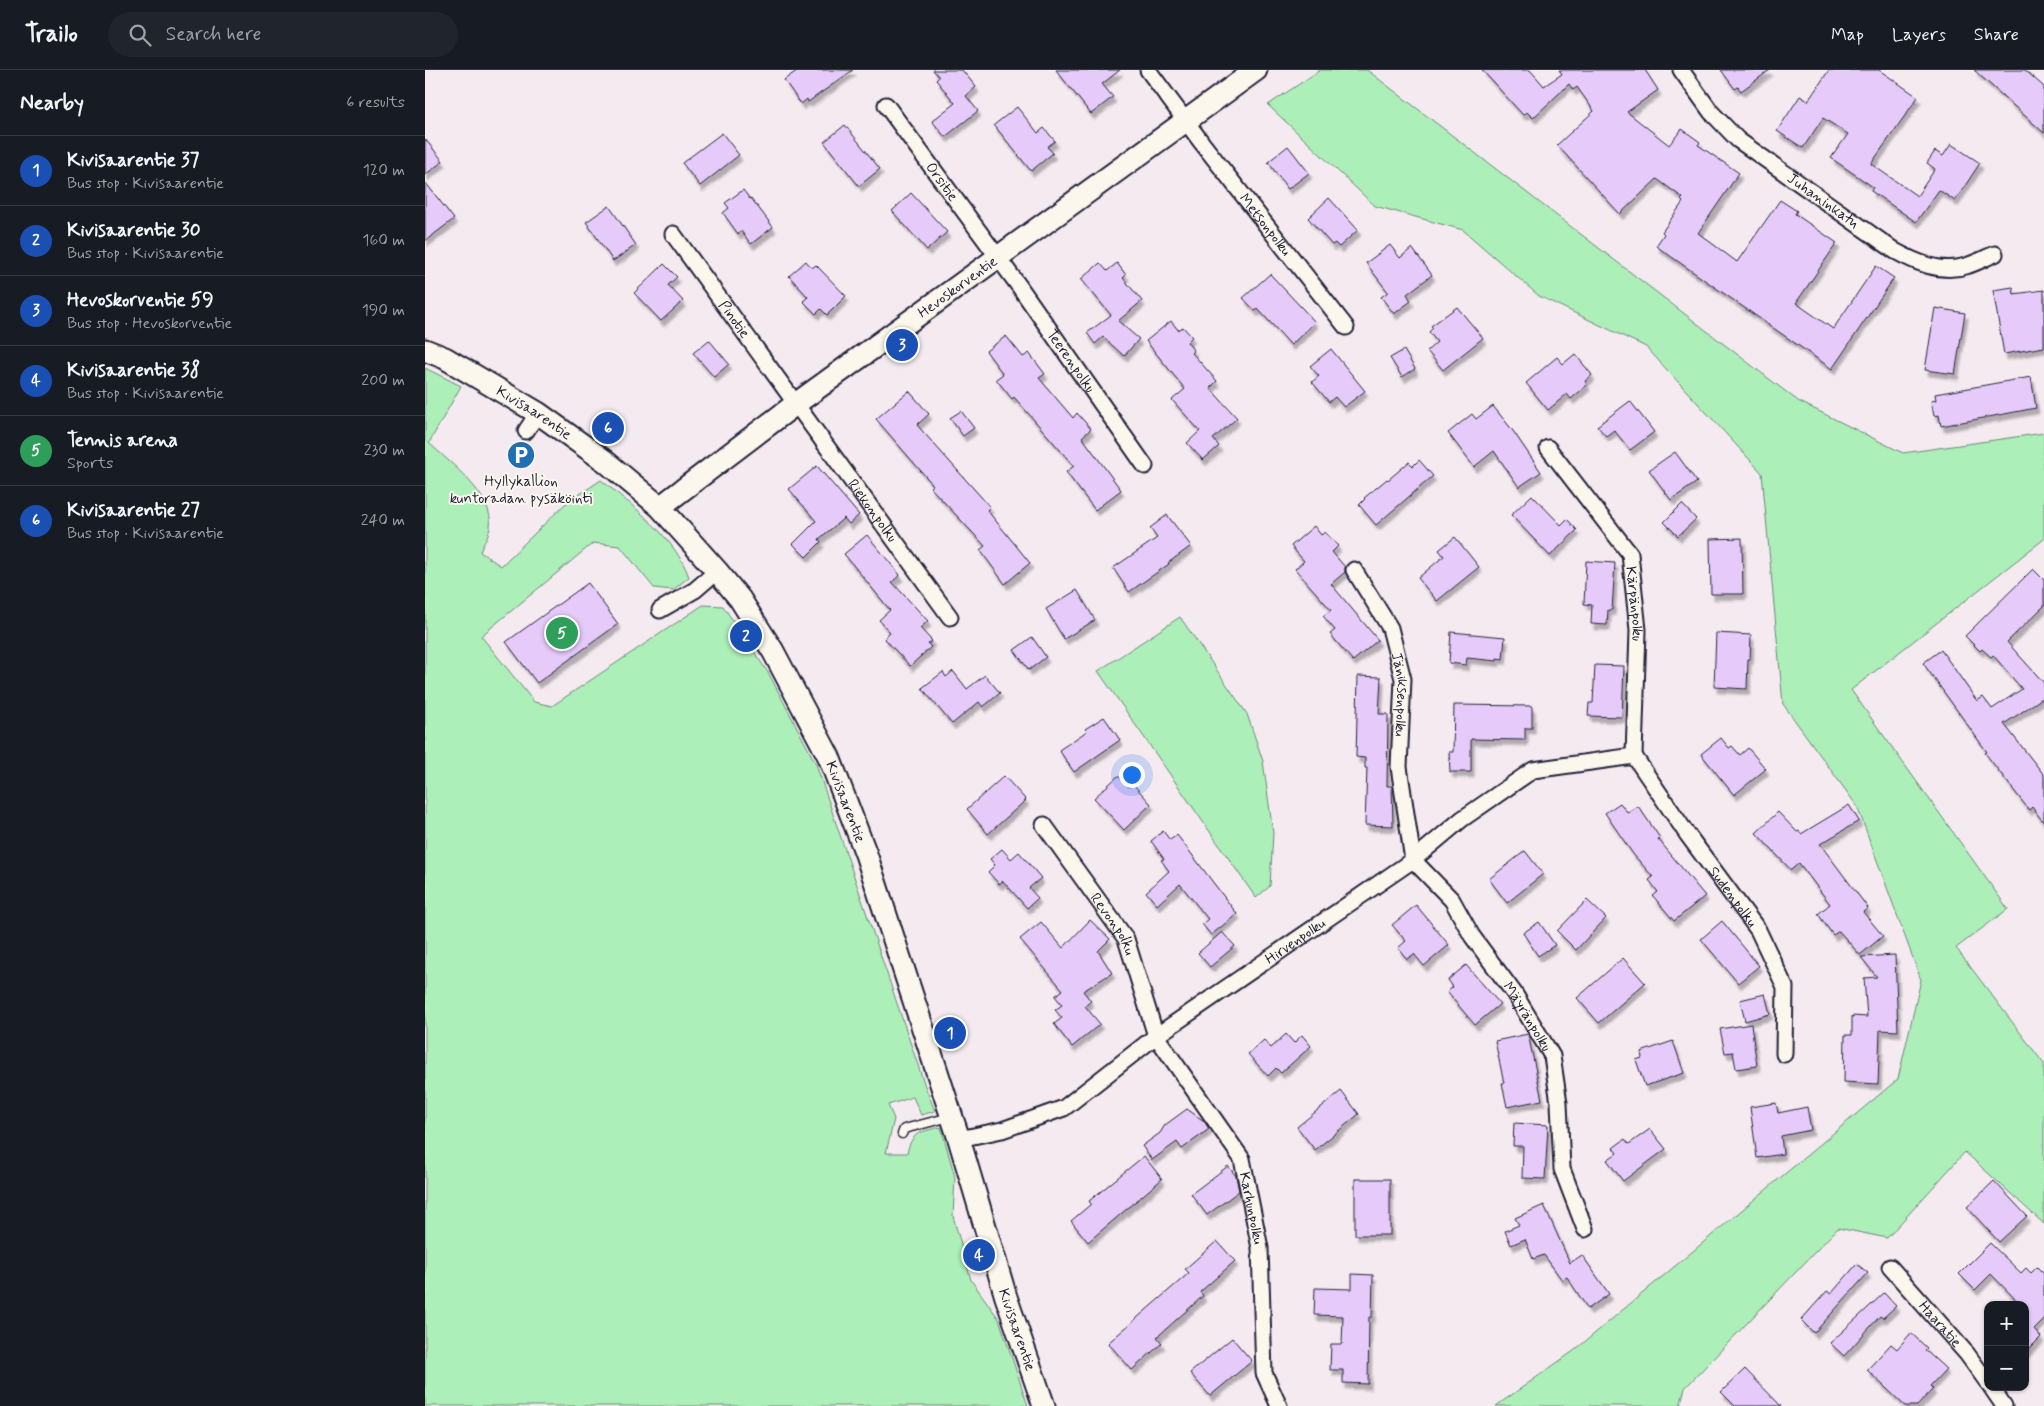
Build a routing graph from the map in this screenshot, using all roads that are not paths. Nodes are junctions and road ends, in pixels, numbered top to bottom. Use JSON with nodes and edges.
{"nodes":[{"id":1,"x":1148,"y":70,"type":"edge"},
{"id":2,"x":1256,"y":70,"type":"edge"},
{"id":3,"x":1681,"y":70,"type":"edge"},
{"id":4,"x":886,"y":104,"type":"dead end"},
{"id":5,"x":1185,"y":121,"type":"junction"},
{"id":6,"x":673,"y":234,"type":"dead end"},
{"id":7,"x":1995,"y":254,"type":"dead end"},
{"id":8,"x":998,"y":258,"type":"junction"},
{"id":9,"x":1346,"y":327,"type":"dead end"},
{"id":10,"x":425,"y":350,"type":"edge"},
{"id":11,"x":797,"y":403,"type":"junction"},
{"id":12,"x":539,"y":413,"type":"junction"},
{"id":13,"x":526,"y":431,"type":"dead end"},
{"id":14,"x":1548,"y":448,"type":"dead end"},
{"id":15,"x":1145,"y":466,"type":"dead end"},
{"id":16,"x":660,"y":507,"type":"junction"},
{"id":17,"x":1354,"y":570,"type":"dead end"},
{"id":18,"x":717,"y":571,"type":"junction"},
{"id":19,"x":660,"y":610,"type":"dead end"},
{"id":20,"x":950,"y":617,"type":"dead end"},
{"id":21,"x":1634,"y":756,"type":"junction"},
{"id":22,"x":1044,"y":825,"type":"dead end"},
{"id":23,"x":1413,"y":860,"type":"junction"},
{"id":24,"x":1156,"y":1036,"type":"junction"},
{"id":25,"x":1784,"y":1054,"type":"dead end"},
{"id":26,"x":952,"y":1116,"type":"junction"},
{"id":27,"x":902,"y":1134,"type":"dead end"},
{"id":28,"x":959,"y":1139,"type":"junction"},
{"id":29,"x":1585,"y":1229,"type":"dead end"},
{"id":30,"x":1890,"y":1267,"type":"dead end"},
{"id":31,"x":1984,"y":1377,"type":"edge"},
{"id":32,"x":1994,"y":1391,"type":"edge"},
{"id":33,"x":1044,"y":1406,"type":"edge"},
{"id":34,"x":1279,"y":1406,"type":"edge"},
{"id":35,"x":2004,"y":1406,"type":"edge"}],
"edges":[{"from":1,"to":5,"type":"street","name":"Metsonpolku"},
{"from":2,"to":5,"type":"street","name":"Hevoskorventie"},
{"from":3,"to":7,"type":"street","name":"Juhaninkatu"},
{"from":4,"to":8,"type":"street","name":"Orsitie"},
{"from":5,"to":8,"type":"street","name":"Hevoskorventie"},
{"from":5,"to":9,"type":"street","name":"Metsonpolku"},
{"from":6,"to":11,"type":"street","name":"Pinotie"},
{"from":8,"to":11,"type":"street","name":"Hevoskorventie"},
{"from":8,"to":15,"type":"street","name":"Teerenpolku"},
{"from":10,"to":12,"type":"street","name":"Kivisaarentie"},
{"from":11,"to":16,"type":"street","name":"Hevoskorventie"},
{"from":11,"to":20,"type":"street","name":"Riekonpolku"},
{"from":12,"to":13,"type":"street"},
{"from":12,"to":16,"type":"street","name":"Kivisaarentie"},
{"from":14,"to":21,"type":"street","name":"Kärpänpolku"},
{"from":16,"to":18,"type":"street","name":"Kivisaarentie"},
{"from":17,"to":23,"type":"street","name":"Jäniksenpolku"},
{"from":18,"to":19,"type":"street"},
{"from":18,"to":26,"type":"street","name":"Kivisaarentie"},
{"from":21,"to":23,"type":"street","name":"Hirvenpolku"},
{"from":21,"to":25,"type":"street","name":"Sudenpolku"},
{"from":22,"to":24,"type":"street","name":"Revonpolku"},
{"from":23,"to":24,"type":"street","name":"Hirvenpolku"},
{"from":23,"to":29,"type":"street","name":"Mäyränpolku"},
{"from":24,"to":28,"type":"street","name":"Hirvenpolku"},
{"from":24,"to":34,"type":"street","name":"Karhunpolku"},
{"from":26,"to":27,"type":"lane"},
{"from":26,"to":28,"type":"street","name":"Kivisaarentie"},
{"from":28,"to":33,"type":"street","name":"Kivisaarentie"},
{"from":30,"to":31,"type":"street","name":"Haaratie"},
{"from":32,"to":35,"type":"street"}]}
